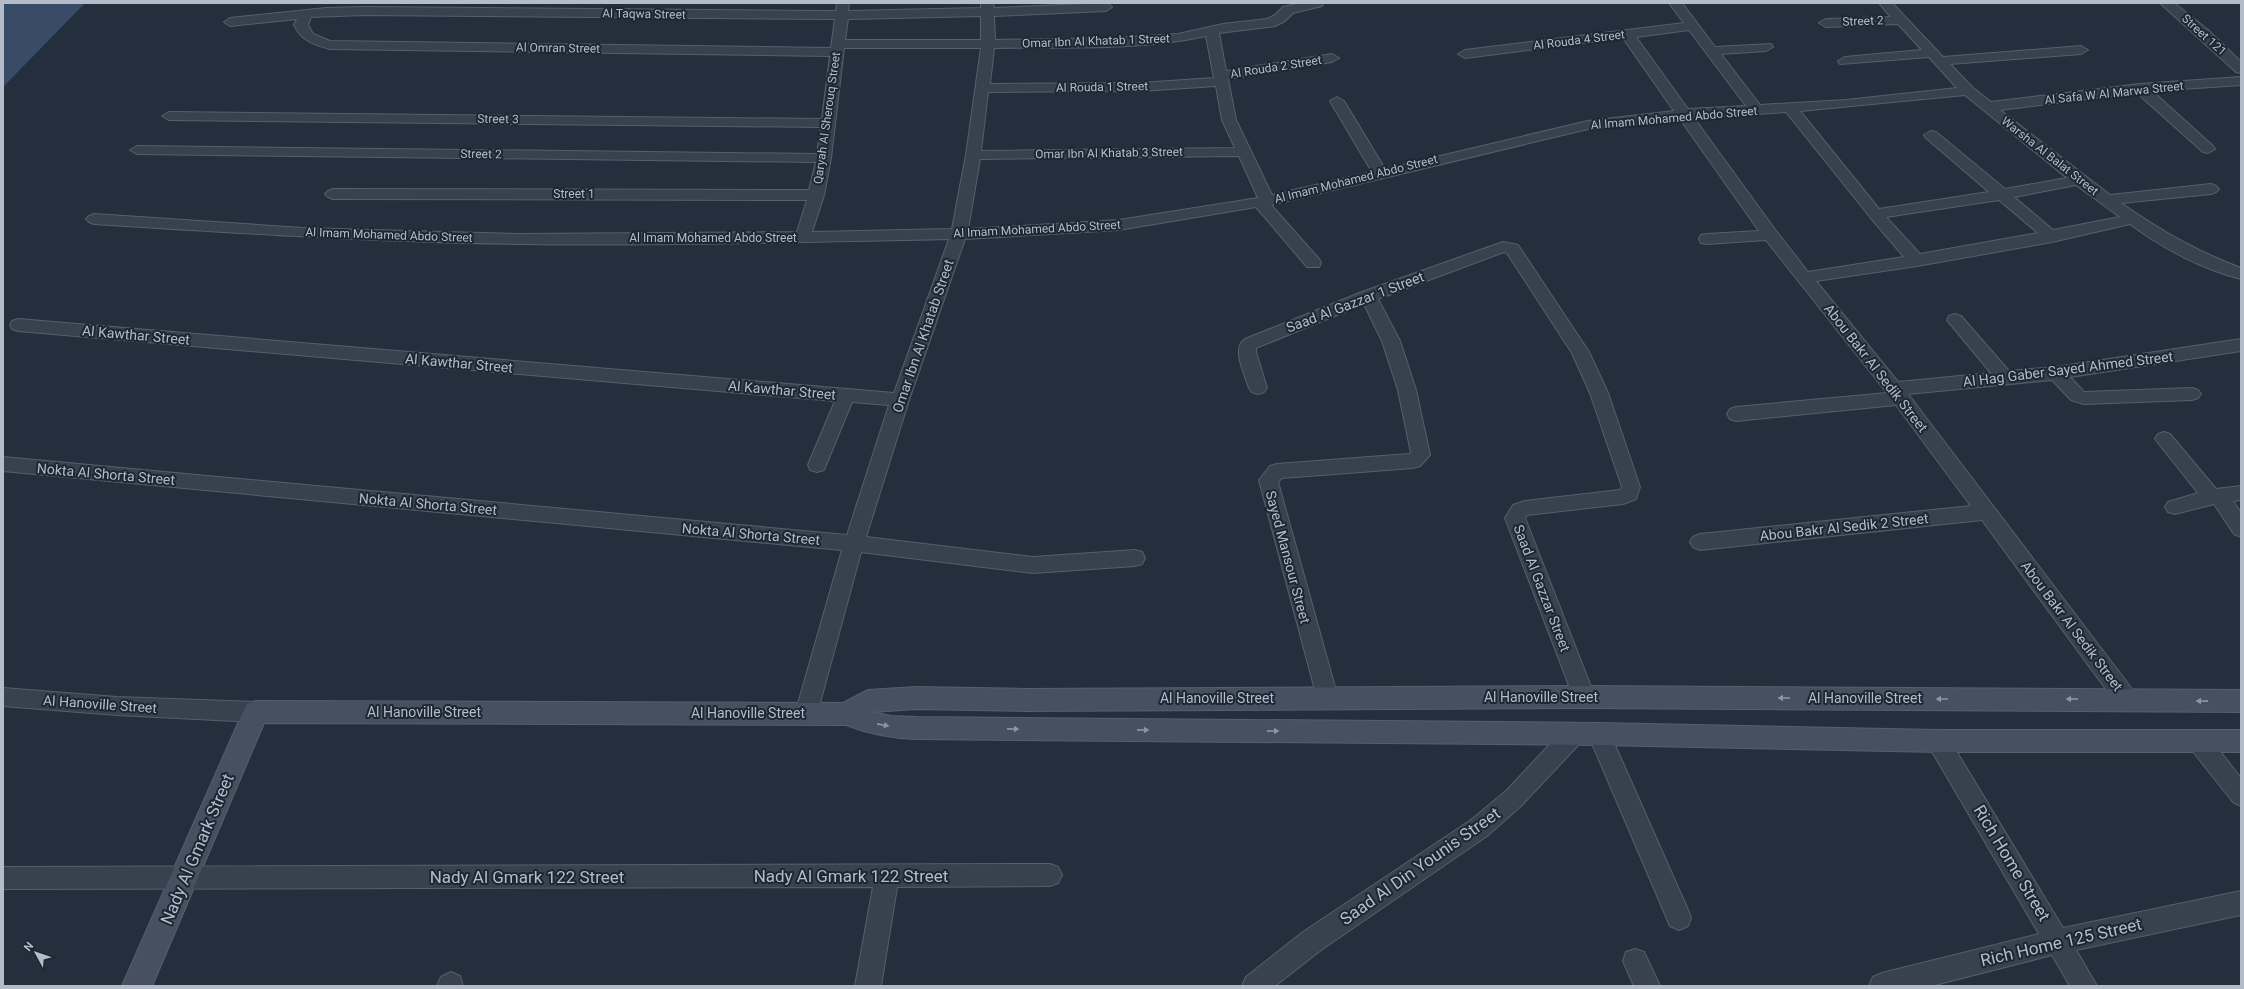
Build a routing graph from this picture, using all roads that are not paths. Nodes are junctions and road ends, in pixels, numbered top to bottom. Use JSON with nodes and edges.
{"nodes":[{"id":1,"x":1317,"y":3,"type":"edge"},
{"id":2,"x":1675,"y":3,"type":"edge"},
{"id":3,"x":1902,"y":3,"type":"edge"},
{"id":4,"x":2166,"y":3,"type":"edge"},
{"id":5,"x":1885,"y":4,"type":"edge"},
{"id":6,"x":1106,"y":7,"type":"dead end"},
{"id":7,"x":987,"y":8,"type":"edge"},
{"id":8,"x":842,"y":10,"type":"edge"},
{"id":9,"x":306,"y":14,"type":"junction"},
{"id":10,"x":1901,"y":20,"type":"junction"},
{"id":11,"x":230,"y":22,"type":"dead end"},
{"id":12,"x":1826,"y":23,"type":"dead end"},
{"id":13,"x":1692,"y":26,"type":"junction"},
{"id":14,"x":1212,"y":31,"type":"junction"},
{"id":15,"x":1627,"y":34,"type":"junction"},
{"id":16,"x":988,"y":44,"type":"junction"},
{"id":17,"x":1766,"y":47,"type":"dead end"},
{"id":18,"x":837,"y":48,"type":"junction"},
{"id":19,"x":2081,"y":50,"type":"dead end"},
{"id":20,"x":1712,"y":51,"type":"junction"},
{"id":21,"x":1466,"y":54,"type":"dead end"},
{"id":22,"x":1936,"y":57,"type":"junction"},
{"id":23,"x":1332,"y":58,"type":"dead end"},
{"id":24,"x":1845,"y":61,"type":"dead end"},
{"id":25,"x":2241,"y":69,"type":"edge"},
{"id":26,"x":1220,"y":79,"type":"junction"},
{"id":27,"x":2241,"y":81,"type":"edge"},
{"id":28,"x":983,"y":88,"type":"junction"},
{"id":29,"x":2140,"y":88,"type":"junction"},
{"id":30,"x":1968,"y":91,"type":"junction"},
{"id":31,"x":1337,"y":101,"type":"dead end"},
{"id":32,"x":1987,"y":107,"type":"junction"},
{"id":33,"x":1790,"y":108,"type":"junction"},
{"id":34,"x":1758,"y":110,"type":"junction"},
{"id":35,"x":1683,"y":114,"type":"junction"},
{"id":36,"x":169,"y":116,"type":"dead end"},
{"id":37,"x":828,"y":123,"type":"junction"},
{"id":38,"x":1931,"y":135,"type":"dead end"},
{"id":39,"x":2208,"y":148,"type":"dead end"},
{"id":40,"x":138,"y":150,"type":"dead end"},
{"id":41,"x":1244,"y":152,"type":"junction"},
{"id":42,"x":973,"y":155,"type":"junction"},
{"id":43,"x":824,"y":158,"type":"junction"},
{"id":44,"x":1380,"y":173,"type":"junction"},
{"id":45,"x":2079,"y":180,"type":"junction"},
{"id":46,"x":2211,"y":189,"type":"dead end"},
{"id":47,"x":333,"y":194,"type":"dead end"},
{"id":48,"x":816,"y":195,"type":"junction"},
{"id":49,"x":2000,"y":195,"type":"junction"},
{"id":50,"x":2108,"y":200,"type":"junction"},
{"id":51,"x":1264,"y":201,"type":"junction"},
{"id":52,"x":1875,"y":214,"type":"junction"},
{"id":53,"x":94,"y":219,"type":"dead end"},
{"id":54,"x":2132,"y":219,"type":"junction"},
{"id":55,"x":959,"y":234,"type":"junction"},
{"id":56,"x":1770,"y":234,"type":"junction"},
{"id":57,"x":2052,"y":236,"type":"junction"},
{"id":58,"x":803,"y":237,"type":"junction"},
{"id":59,"x":1707,"y":239,"type":"dead end"},
{"id":60,"x":1506,"y":247,"type":"joint"},
{"id":61,"x":1917,"y":261,"type":"junction"},
{"id":62,"x":1313,"y":263,"type":"dead end"},
{"id":63,"x":2241,"y":263,"type":"edge"},
{"id":64,"x":2222,"y":266,"type":"junction"},
{"id":65,"x":2241,"y":274,"type":"edge"},
{"id":66,"x":1804,"y":278,"type":"junction"},
{"id":67,"x":1368,"y":296,"type":"junction"},
{"id":68,"x":1955,"y":320,"type":"dead end"},
{"id":69,"x":18,"y":325,"type":"dead end"},
{"id":70,"x":2241,"y":345,"type":"edge"},
{"id":71,"x":2056,"y":373,"type":"junction"},
{"id":72,"x":2005,"y":378,"type":"junction"},
{"id":73,"x":1258,"y":388,"type":"dead end"},
{"id":74,"x":1897,"y":393,"type":"junction"},
{"id":75,"x":2192,"y":394,"type":"dead end"},
{"id":76,"x":846,"y":396,"type":"junction"},
{"id":77,"x":900,"y":400,"type":"junction"},
{"id":78,"x":1736,"y":414,"type":"dead end"},
{"id":79,"x":2164,"y":439,"type":"dead end"},
{"id":80,"x":3,"y":464,"type":"edge"},
{"id":81,"x":817,"y":465,"type":"dead end"},
{"id":82,"x":2241,"y":493,"type":"edge"},
{"id":83,"x":2216,"y":497,"type":"junction"},
{"id":84,"x":2175,"y":507,"type":"dead end"},
{"id":85,"x":1988,"y":512,"type":"junction"},
{"id":86,"x":2241,"y":529,"type":"edge"},
{"id":87,"x":1700,"y":542,"type":"dead end"},
{"id":88,"x":854,"y":543,"type":"junction"},
{"id":89,"x":1135,"y":558,"type":"dead end"},
{"id":90,"x":3,"y":697,"type":"edge"},
{"id":91,"x":1584,"y":697,"type":"junction"},
{"id":92,"x":1327,"y":698,"type":"junction"},
{"id":93,"x":2127,"y":700,"type":"junction"},
{"id":94,"x":2241,"y":701,"type":"edge"},
{"id":95,"x":256,"y":712,"type":"junction"},
{"id":96,"x":806,"y":714,"type":"junction"},
{"id":97,"x":846,"y":714,"type":"junction"},
{"id":98,"x":1574,"y":734,"type":"junction"},
{"id":99,"x":1599,"y":734,"type":"junction"},
{"id":100,"x":1938,"y":741,"type":"junction"},
{"id":101,"x":2241,"y":741,"type":"edge"},
{"id":102,"x":2200,"y":742,"type":"junction"},
{"id":103,"x":2241,"y":795,"type":"edge"},
{"id":104,"x":887,"y":875,"type":"junction"},
{"id":105,"x":1050,"y":875,"type":"dead end"},
{"id":106,"x":3,"y":878,"type":"edge"},
{"id":107,"x":185,"y":878,"type":"junction"},
{"id":108,"x":2241,"y":903,"type":"edge"},
{"id":109,"x":1679,"y":918,"type":"dead end"},
{"id":110,"x":2058,"y":941,"type":"junction"},
{"id":111,"x":1635,"y":961,"type":"dead end"},
{"id":112,"x":137,"y":986,"type":"edge"},
{"id":113,"x":868,"y":986,"type":"edge"},
{"id":114,"x":1255,"y":986,"type":"edge"},
{"id":115,"x":1646,"y":986,"type":"edge"},
{"id":116,"x":1882,"y":986,"type":"edge"},
{"id":117,"x":2084,"y":986,"type":"edge"}],
"edges":[{"from":1,"to":14,"type":"street","name":"Omar Ibn Al Khatab 1 Street"},
{"from":2,"to":13,"type":"street"},
{"from":3,"to":5,"type":"street"},
{"from":4,"to":25,"type":"street","name":"Street 121"},
{"from":5,"to":10,"type":"street","name":"Warsha Al Balat Street"},
{"from":6,"to":7,"type":"street","name":"Al Taqwa Street"},
{"from":7,"to":8,"type":"street","name":"Al Taqwa Street"},
{"from":7,"to":16,"type":"street","name":"Omar Ibn Al Khatab Street"},
{"from":8,"to":9,"type":"street","name":"Al Taqwa Street"},
{"from":8,"to":18,"type":"street"},
{"from":9,"to":11,"type":"street","name":"Al Taqwa Street"},
{"from":9,"to":18,"type":"street","name":"Al Omran Street"},
{"from":10,"to":12,"type":"street","name":"Street 2"},
{"from":10,"to":22,"type":"street","name":"Warsha Al Balat Street"},
{"from":13,"to":15,"type":"street","name":"Al Rouda 4 Street"},
{"from":13,"to":20,"type":"street"},
{"from":14,"to":16,"type":"street","name":"Omar Ibn Al Khatab 1 Street"},
{"from":14,"to":26,"type":"street"},
{"from":15,"to":21,"type":"street","name":"Al Rouda 4 Street"},
{"from":15,"to":35,"type":"street","name":"Abou Bakr Al Sedik Street"},
{"from":16,"to":18,"type":"street"},
{"from":16,"to":28,"type":"street","name":"Omar Ibn Al Khatab Street"},
{"from":17,"to":20,"type":"street"},
{"from":18,"to":37,"type":"street","name":"Qaryah Al Sherouq Street"},
{"from":19,"to":22,"type":"street"},
{"from":20,"to":34,"type":"street"},
{"from":22,"to":24,"type":"street"},
{"from":22,"to":30,"type":"street","name":"Warsha Al Balat Street"},
{"from":23,"to":26,"type":"street","name":"Al Rouda 2 Street"},
{"from":26,"to":28,"type":"street","name":"Al Rouda 1 Street"},
{"from":26,"to":41,"type":"street"},
{"from":27,"to":29,"type":"street","name":"Al Safa W Al Marwa Street"},
{"from":28,"to":42,"type":"street","name":"Omar Ibn Al Khatab Street"},
{"from":29,"to":32,"type":"street","name":"Al Safa W Al Marwa Street"},
{"from":29,"to":39,"type":"street"},
{"from":30,"to":32,"type":"street","name":"Warsha Al Balat Street"},
{"from":30,"to":33,"type":"street","name":"Al Imam Mohamed Abdo Street"},
{"from":31,"to":44,"type":"street"},
{"from":32,"to":45,"type":"street","name":"Warsha Al Balat Street"},
{"from":33,"to":34,"type":"street","name":"Al Imam Mohamed Abdo Street"},
{"from":33,"to":52,"type":"street"},
{"from":34,"to":35,"type":"street","name":"Al Imam Mohamed Abdo Street"},
{"from":35,"to":44,"type":"street","name":"Al Imam Mohamed Abdo Street"},
{"from":35,"to":56,"type":"street","name":"Abou Bakr Al Sedik Street"},
{"from":36,"to":37,"type":"street","name":"Street 3"},
{"from":37,"to":43,"type":"street","name":"Qaryah Al Sherouq Street"},
{"from":38,"to":49,"type":"street"},
{"from":40,"to":43,"type":"street","name":"Street 2"},
{"from":41,"to":42,"type":"street","name":"Omar Ibn Al Khatab 3 Street"},
{"from":41,"to":51,"type":"street"},
{"from":42,"to":55,"type":"street","name":"Omar Ibn Al Khatab Street"},
{"from":43,"to":48,"type":"street","name":"Qaryah Al Sherouq Street"},
{"from":44,"to":51,"type":"street","name":"Al Imam Mohamed Abdo Street"},
{"from":45,"to":49,"type":"street"},
{"from":45,"to":50,"type":"street","name":"Warsha Al Balat Street"},
{"from":46,"to":50,"type":"street"},
{"from":47,"to":48,"type":"street","name":"Street 1"},
{"from":48,"to":58,"type":"street","name":"Qaryah Al Sherouq Street"},
{"from":49,"to":52,"type":"street"},
{"from":49,"to":57,"type":"street"},
{"from":50,"to":54,"type":"street","name":"Warsha Al Balat Street"},
{"from":51,"to":55,"type":"street","name":"Al Imam Mohamed Abdo Street"},
{"from":51,"to":62,"type":"street"},
{"from":52,"to":61,"type":"street"},
{"from":53,"to":58,"type":"street","name":"Al Imam Mohamed Abdo Street"},
{"from":54,"to":57,"type":"street"},
{"from":54,"to":64,"type":"street","name":"Warsha Al Balat Street"},
{"from":55,"to":58,"type":"street","name":"Al Imam Mohamed Abdo Street"},
{"from":55,"to":77,"type":"street","name":"Omar Ibn Al Khatab Street"},
{"from":56,"to":59,"type":"street"},
{"from":56,"to":66,"type":"street","name":"Abou Bakr Al Sedik Street"},
{"from":57,"to":61,"type":"street"},
{"from":60,"to":67,"type":"street","name":"Saad Al Gazzar 1 Street"},
{"from":60,"to":91,"type":"street","name":"Saad Al Gazzar Street"},
{"from":61,"to":66,"type":"street"},
{"from":63,"to":64,"type":"street"},
{"from":64,"to":65,"type":"street","name":"Warsha Al Balat Street"},
{"from":66,"to":74,"type":"street","name":"Abou Bakr Al Sedik Street"},
{"from":67,"to":73,"type":"street","name":"Saad Al Gazzar 1 Street"},
{"from":67,"to":92,"type":"street","name":"Sayed Mansour Street"},
{"from":68,"to":72,"type":"street"},
{"from":69,"to":76,"type":"street","name":"Al Kawthar Street"},
{"from":70,"to":71,"type":"street","name":"Al Hag Gaber Sayed Ahmed Street"},
{"from":71,"to":72,"type":"street","name":"Al Hag Gaber Sayed Ahmed Street"},
{"from":71,"to":75,"type":"street"},
{"from":72,"to":74,"type":"street","name":"Al Hag Gaber Sayed Ahmed Street"},
{"from":74,"to":78,"type":"street","name":"Al Hag Gaber Sayed Ahmed Street"},
{"from":74,"to":85,"type":"street","name":"Abou Bakr Al Sedik Street"},
{"from":76,"to":77,"type":"street","name":"Al Kawthar Street"},
{"from":76,"to":81,"type":"street"},
{"from":77,"to":88,"type":"street","name":"Omar Ibn Al Khatab Street"},
{"from":79,"to":83,"type":"street"},
{"from":80,"to":88,"type":"street","name":"Nokta Al Shorta Street"},
{"from":82,"to":83,"type":"street"},
{"from":83,"to":84,"type":"street"},
{"from":83,"to":86,"type":"street"},
{"from":85,"to":87,"type":"street","name":"Abou Bakr Al Sedik 2 Street"},
{"from":85,"to":93,"type":"street","name":"Abou Bakr Al Sedik Street"},
{"from":88,"to":89,"type":"street","name":"Nokta Al Shorta Street"},
{"from":88,"to":96,"type":"street","name":"Omar Ibn Al Khatab Street"},
{"from":90,"to":95,"type":"street","name":"Al Hanoville Street"},
{"from":91,"to":92,"type":"street","name":"Al Hanoville Street"},
{"from":93,"to":91,"type":"street","name":"Al Hanoville Street","one_way":true},
{"from":92,"to":97,"type":"street","name":"Al Hanoville Street"},
{"from":94,"to":93,"type":"street","name":"Al Hanoville Street","one_way":true},
{"from":95,"to":96,"type":"street","name":"Al Hanoville Street"},
{"from":95,"to":107,"type":"street","name":"Nady Al Gmark Street"},
{"from":96,"to":97,"type":"street","name":"Al Hanoville Street"},
{"from":97,"to":98,"type":"street","name":"Al Hanoville Street","one_way":true},
{"from":98,"to":99,"type":"street","name":"Al Hanoville Street"},
{"from":98,"to":114,"type":"street","name":"Saad Al Din Younis Street"},
{"from":99,"to":100,"type":"street","name":"Al Hanoville Street"},
{"from":99,"to":109,"type":"street"},
{"from":100,"to":102,"type":"street","name":"Al Hanoville Street"},
{"from":100,"to":110,"type":"street","name":"Rich Home Street"},
{"from":101,"to":102,"type":"street","name":"Al Hanoville Street"},
{"from":102,"to":103,"type":"street"},
{"from":104,"to":105,"type":"street","name":"Nady Al Gmark 122 Street"},
{"from":104,"to":107,"type":"street","name":"Nady Al Gmark 122 Street"},
{"from":104,"to":113,"type":"street"},
{"from":106,"to":107,"type":"street","name":"Nady Al Gmark 122 Street"},
{"from":107,"to":112,"type":"street","name":"Nady Al Gmark Street"},
{"from":108,"to":110,"type":"street","name":"Rich Home 125 Street"},
{"from":110,"to":116,"type":"street","name":"Rich Home 125 Street"},
{"from":110,"to":117,"type":"street","name":"Rich Home Street"},
{"from":111,"to":115,"type":"street"}]}
